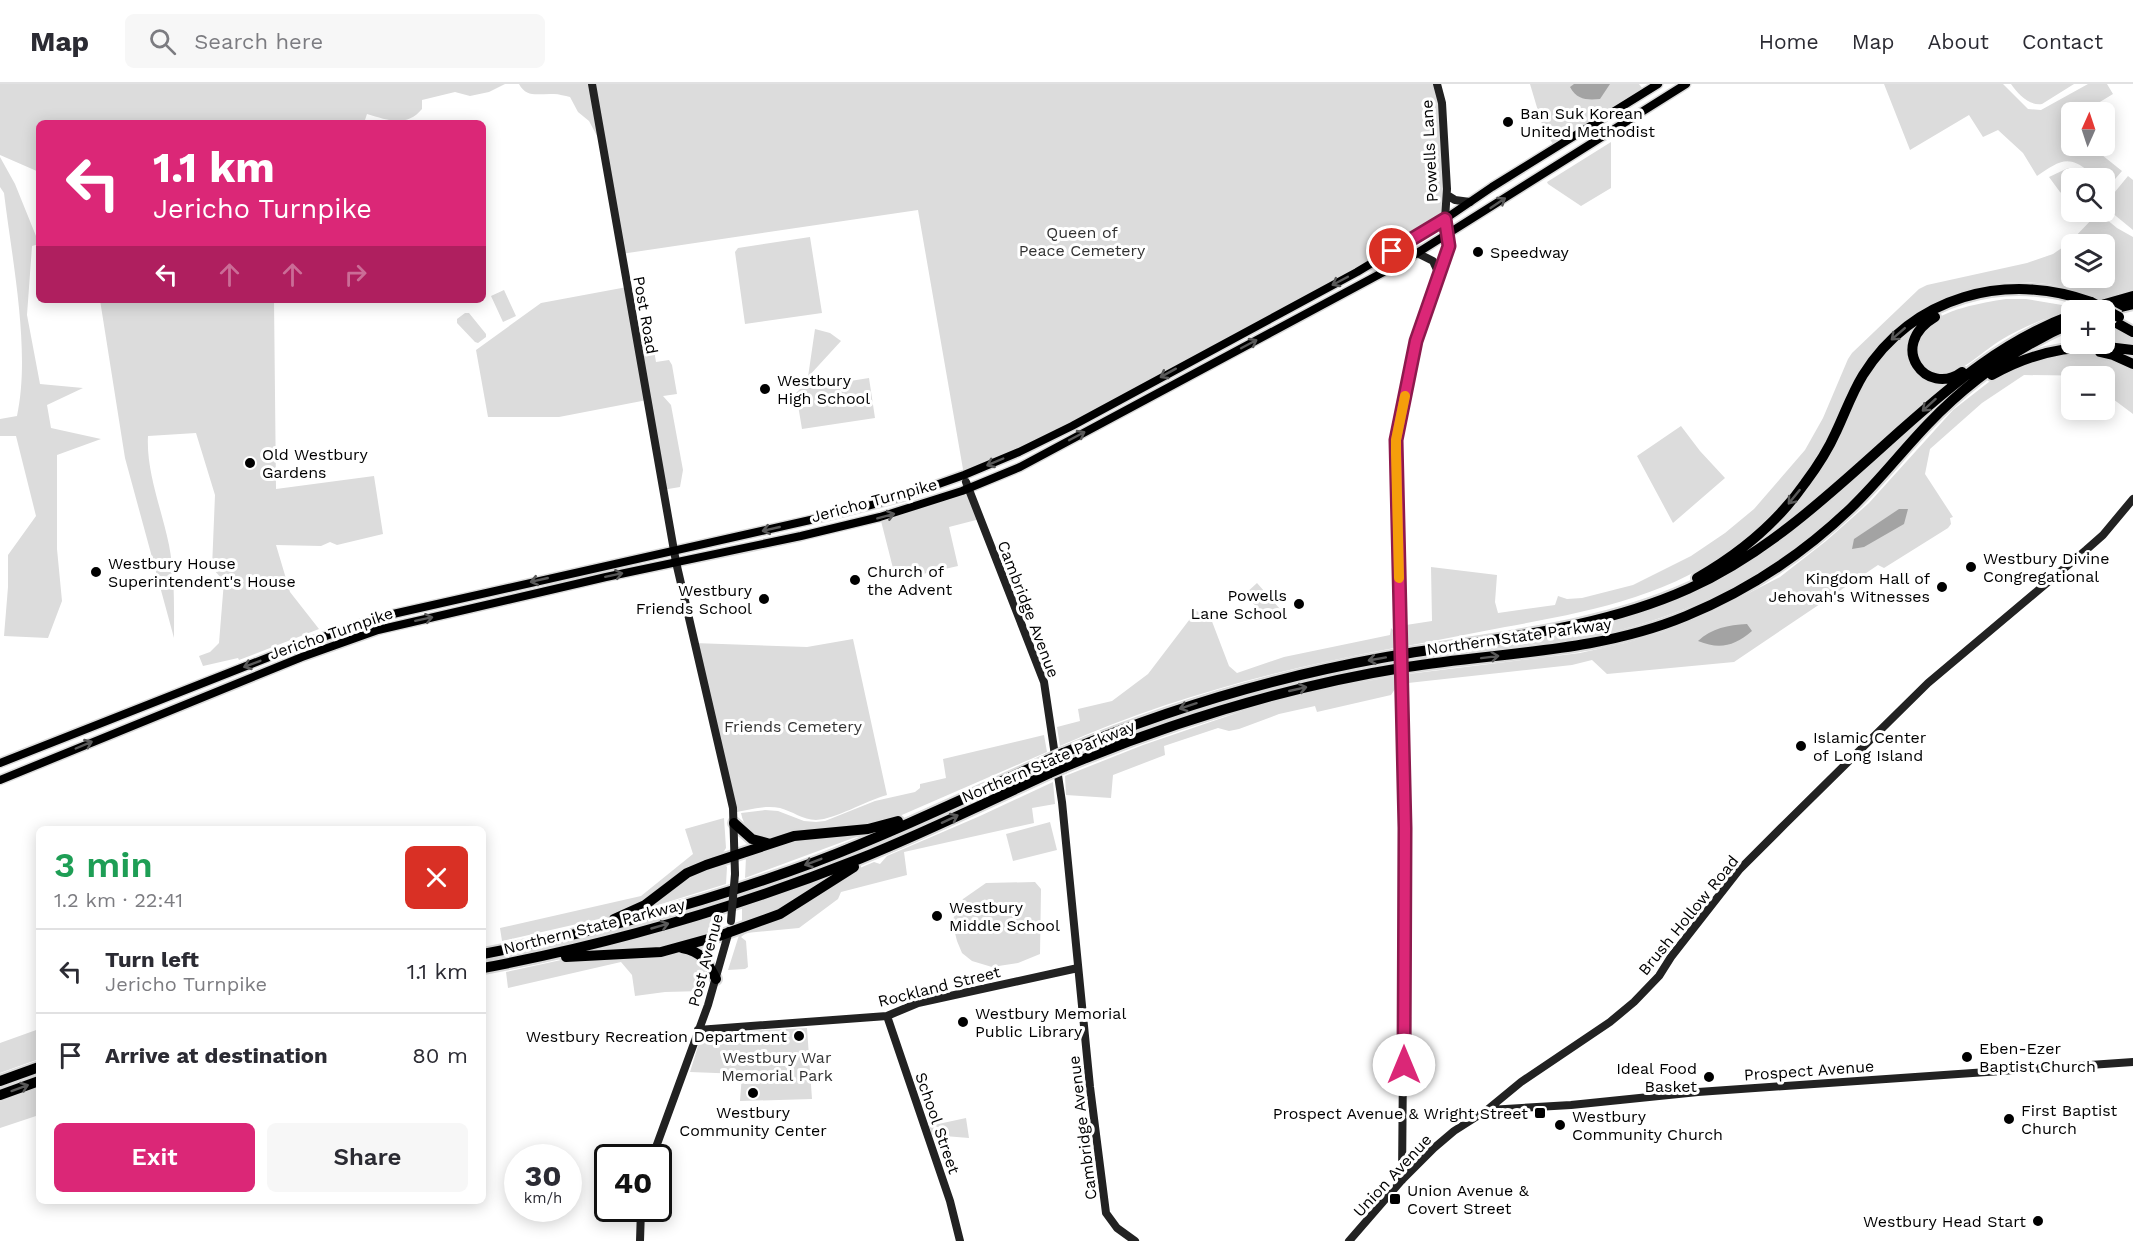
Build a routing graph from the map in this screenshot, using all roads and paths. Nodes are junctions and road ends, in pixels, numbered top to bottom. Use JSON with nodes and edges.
{"nodes":[{"id":1,"x":592,"y":84,"type":"edge"},
{"id":2,"x":1437,"y":84,"type":"edge"},
{"id":3,"x":1658,"y":84,"type":"edge"},
{"id":4,"x":1686,"y":84,"type":"edge"},
{"id":5,"x":1447,"y":195,"type":"junction"},
{"id":6,"x":1470,"y":202,"type":"junction"},
{"id":7,"x":1445,"y":219,"type":"junction"},
{"id":8,"x":1448,"y":234,"type":"junction"},
{"id":9,"x":1417,"y":253,"type":"junction"},
{"id":10,"x":1439,"y":274,"type":"junction"},
{"id":11,"x":2132,"y":298,"type":"edge"},
{"id":12,"x":2061,"y":300,"type":"edge"},
{"id":13,"x":2070,"y":300,"type":"edge"},
{"id":14,"x":2115,"y":301,"type":"edge"},
{"id":15,"x":2115,"y":306,"type":"edge"},
{"id":16,"x":2115,"y":319,"type":"edge"},
{"id":17,"x":2061,"y":320,"type":"edge"},
{"id":18,"x":2115,"y":320,"type":"edge"},
{"id":19,"x":2133,"y":324,"type":"edge"},
{"id":20,"x":2061,"y":329,"type":"edge"},
{"id":21,"x":2133,"y":332,"type":"edge"},
{"id":22,"x":2115,"y":349,"type":"edge"},
{"id":23,"x":2061,"y":350,"type":"edge"},
{"id":24,"x":2133,"y":350,"type":"edge"},
{"id":25,"x":2106,"y":354,"type":"edge"},
{"id":26,"x":1991,"y":356,"type":"junction"},
{"id":27,"x":2133,"y":364,"type":"edge"},
{"id":28,"x":967,"y":486,"type":"junction"},
{"id":29,"x":2133,"y":500,"type":"edge"},
{"id":30,"x":828,"y":516,"type":"junction"},
{"id":31,"x":831,"y":529,"type":"junction"},
{"id":32,"x":674,"y":551,"type":"junction"},
{"id":33,"x":676,"y":561,"type":"junction"},
{"id":34,"x":1619,"y":614,"type":"junction"},
{"id":35,"x":1688,"y":616,"type":"junction"},
{"id":36,"x":0,"y":763,"type":"edge"},
{"id":37,"x":0,"y":780,"type":"edge"},
{"id":38,"x":937,"y":810,"type":"junction"},
{"id":39,"x":734,"y":823,"type":"junction"},
{"id":40,"x":897,"y":843,"type":"junction"},
{"id":41,"x":770,"y":844,"type":"junction"},
{"id":42,"x":736,"y":855,"type":"junction"},
{"id":43,"x":729,"y":932,"type":"junction"},
{"id":44,"x":561,"y":938,"type":"junction"},
{"id":45,"x":679,"y":948,"type":"junction"},
{"id":46,"x":486,"y":953,"type":"edge"},
{"id":47,"x":524,"y":960,"type":"junction"},
{"id":48,"x":486,"y":967,"type":"edge"},
{"id":49,"x":1078,"y":968,"type":"junction"},
{"id":50,"x":716,"y":979,"type":"junction"},
{"id":51,"x":887,"y":1016,"type":"junction"},
{"id":52,"x":699,"y":1030,"type":"junction"},
{"id":53,"x":2133,"y":1062,"type":"edge"},
{"id":54,"x":36,"y":1068,"type":"edge"},
{"id":55,"x":0,"y":1081,"type":"edge"},
{"id":56,"x":36,"y":1082,"type":"edge"},
{"id":57,"x":0,"y":1095,"type":"edge"},
{"id":58,"x":1487,"y":1110,"type":"junction"},
{"id":59,"x":657,"y":1144,"type":"edge"},
{"id":60,"x":1402,"y":1180,"type":"junction"},
{"id":61,"x":641,"y":1222,"type":"edge"},
{"id":62,"x":640,"y":1241,"type":"edge"},
{"id":63,"x":960,"y":1241,"type":"edge"},
{"id":64,"x":1135,"y":1241,"type":"edge"},
{"id":65,"x":1349,"y":1241,"type":"edge"}],
"edges":[{"from":1,"to":32,"type":"main road","name":"Post Road"},
{"from":2,"to":5,"type":"main road","name":"Powells Lane"},
{"from":3,"to":6,"type":"main road","name":"Jericho Turnpike"},
{"from":8,"to":4,"type":"main road","name":"Jericho Turnpike","one_way":true},
{"from":5,"to":6,"type":"main road"},
{"from":5,"to":7,"type":"main road","name":"Powells Lane"},
{"from":6,"to":7,"type":"main road","name":"Jericho Turnpike"},
{"from":7,"to":8,"type":"main road","name":"Powells Lane"},
{"from":7,"to":30,"type":"main road","name":"Jericho Turnpike","one_way":true},
{"from":8,"to":9,"type":"main road","name":"Jericho Turnpike"},
{"from":8,"to":10,"type":"main road","name":"Powells Lane"},
{"from":9,"to":10,"type":"main road"},
{"from":28,"to":9,"type":"main road","name":"Jericho Turnpike","one_way":true},
{"from":10,"to":60,"type":"main road","name":"Powells Lane","bridge":true},
{"from":11,"to":14,"type":"highway"},
{"from":11,"to":15,"type":"highway"},
{"from":12,"to":26,"type":"highway"},
{"from":13,"to":34,"type":"highway","one_way":true},
{"from":16,"to":19,"type":"highway"},
{"from":17,"to":26,"type":"highway","name":"Northern State Parkway"},
{"from":18,"to":21,"type":"highway"},
{"from":20,"to":35,"type":"highway","name":"Northern State Parkway"},
{"from":22,"to":24,"type":"highway"},
{"from":23,"to":35,"type":"highway"},
{"from":25,"to":27,"type":"highway"},
{"from":26,"to":34,"type":"highway","name":"Northern State Parkway","one_way":true},
{"from":31,"to":28,"type":"main road","name":"Jericho Turnpike","one_way":true},
{"from":28,"to":49,"type":"main road","name":"Cambridge Avenue"},
{"from":29,"to":58,"type":"main road","name":"Brush Hollow Road"},
{"from":30,"to":31,"type":"main road"},
{"from":30,"to":32,"type":"main road","name":"Jericho Turnpike","one_way":true},
{"from":31,"to":33,"type":"main road","name":"Jericho Turnpike"},
{"from":32,"to":33,"type":"main road","name":"Post Avenue"},
{"from":32,"to":36,"type":"main road","name":"Jericho Turnpike","one_way":true},
{"from":37,"to":33,"type":"main road","name":"Jericho Turnpike","one_way":true},
{"from":33,"to":39,"type":"main road","name":"Post Avenue"},
{"from":34,"to":38,"type":"highway","name":"Northern State Parkway","one_way":true,"bridge":true},
{"from":40,"to":35,"type":"highway","name":"Northern State Parkway","one_way":true,"bridge":true},
{"from":38,"to":41,"type":"highway"},
{"from":38,"to":44,"type":"highway","name":"Northern State Parkway","one_way":true},
{"from":39,"to":41,"type":"highway"},
{"from":39,"to":42,"type":"main road","name":"Post Avenue"},
{"from":40,"to":43,"type":"highway"},
{"from":47,"to":40,"type":"highway","name":"Northern State Parkway","one_way":true},
{"from":41,"to":42,"type":"highway"},
{"from":42,"to":43,"type":"main road","name":"Post Avenue","bridge":true},
{"from":42,"to":44,"type":"highway"},
{"from":43,"to":45,"type":"highway"},
{"from":43,"to":50,"type":"main road","name":"Post Avenue"},
{"from":44,"to":46,"type":"highway","name":"Northern State Parkway"},
{"from":45,"to":47,"type":"highway"},
{"from":45,"to":50,"type":"highway"},
{"from":47,"to":48,"type":"highway","name":"Northern State Parkway"},
{"from":49,"to":51,"type":"main road","name":"Rockland Street"},
{"from":49,"to":64,"type":"main road","name":"Cambridge Avenue"},
{"from":50,"to":52,"type":"main road","name":"Post Avenue"},
{"from":51,"to":52,"type":"main road","name":"Rockland Street"},
{"from":51,"to":63,"type":"main road","name":"School Street"},
{"from":52,"to":59,"type":"main road","name":"Post Avenue"},
{"from":53,"to":58,"type":"main road","name":"Prospect Avenue"},
{"from":54,"to":55,"type":"highway"},
{"from":57,"to":56,"type":"highway","one_way":true},
{"from":58,"to":60,"type":"main road","name":"Union Avenue"},
{"from":60,"to":65,"type":"main road","name":"Union Avenue"},
{"from":61,"to":62,"type":"main road"}]}
